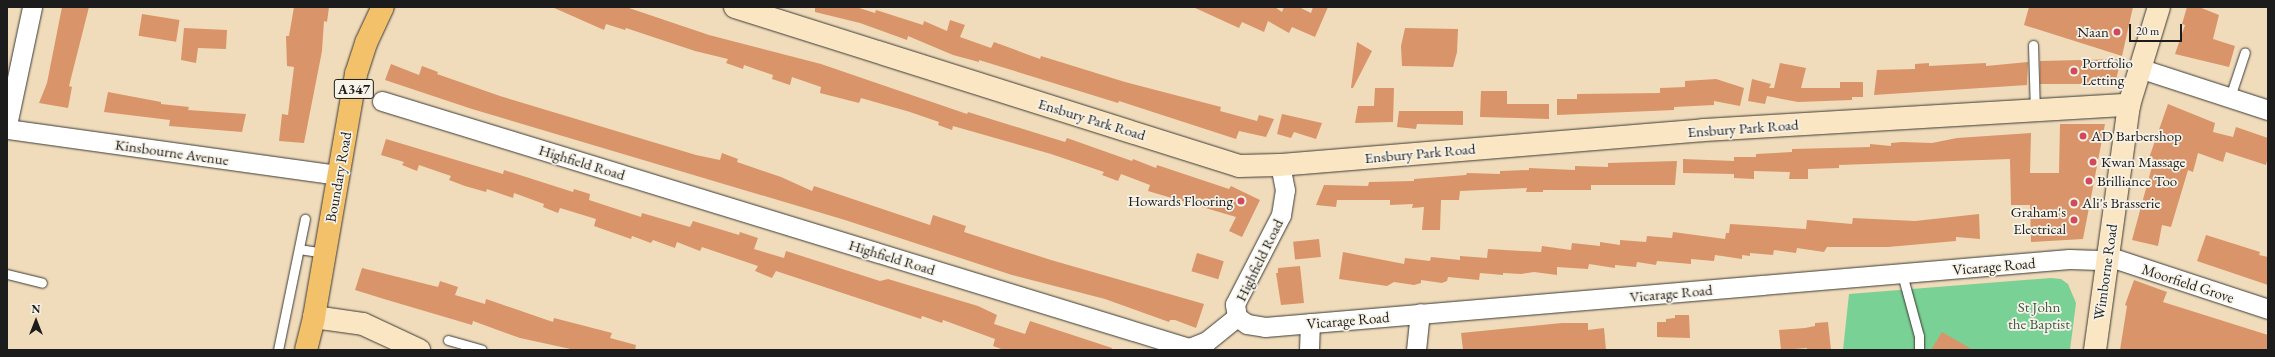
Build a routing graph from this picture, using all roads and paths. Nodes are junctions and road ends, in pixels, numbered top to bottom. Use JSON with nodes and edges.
{"nodes":[{"id":1,"x":32,"y":7,"type":"edge"},
{"id":2,"x":382,"y":7,"type":"edge"},
{"id":3,"x":735,"y":7,"type":"edge"},
{"id":4,"x":2159,"y":7,"type":"edge"},
{"id":5,"x":2033,"y":45,"type":"dead end"},
{"id":6,"x":2245,"y":52,"type":"dead end"},
{"id":7,"x":2142,"y":69,"type":"junction"},
{"id":8,"x":2230,"y":97,"type":"junction"},
{"id":9,"x":382,"y":101,"type":"dead end"},
{"id":10,"x":2129,"y":105,"type":"junction"},
{"id":11,"x":2268,"y":110,"type":"edge"},
{"id":12,"x":2035,"y":111,"type":"junction"},
{"id":13,"x":7,"y":125,"type":"edge"},
{"id":14,"x":7,"y":129,"type":"edge"},
{"id":15,"x":1280,"y":165,"type":"junction"},
{"id":16,"x":337,"y":175,"type":"junction"},
{"id":17,"x":305,"y":219,"type":"dead end"},
{"id":18,"x":299,"y":249,"type":"junction"},
{"id":19,"x":324,"y":253,"type":"junction"},
{"id":20,"x":2107,"y":258,"type":"junction"},
{"id":21,"x":7,"y":274,"type":"edge"},
{"id":22,"x":1902,"y":274,"type":"junction"},
{"id":23,"x":42,"y":283,"type":"dead end"},
{"id":24,"x":2268,"y":309,"type":"edge"},
{"id":25,"x":1420,"y":313,"type":"junction"},
{"id":26,"x":314,"y":317,"type":"junction"},
{"id":27,"x":1237,"y":317,"type":"junction"},
{"id":28,"x":1310,"y":323,"type":"junction"},
{"id":29,"x":448,"y":340,"type":"dead end"},
{"id":30,"x":278,"y":350,"type":"edge"},
{"id":31,"x":306,"y":350,"type":"edge"},
{"id":32,"x":419,"y":350,"type":"edge"},
{"id":33,"x":482,"y":350,"type":"edge"},
{"id":34,"x":1309,"y":350,"type":"edge"},
{"id":35,"x":1416,"y":350,"type":"edge"},
{"id":36,"x":1919,"y":350,"type":"edge"},
{"id":37,"x":2095,"y":350,"type":"edge"}],
"edges":[{"from":1,"to":13,"type":"street"},
{"from":2,"to":16,"type":"main road","name":"Boundary Road","number":"A347"},
{"from":3,"to":15,"type":"street","name":"Ensbury Park Road"},
{"from":4,"to":7,"type":"street","name":"Wimborne Road"},
{"from":5,"to":12,"type":"lane"},
{"from":6,"to":8,"type":"lane"},
{"from":7,"to":8,"type":"street"},
{"from":7,"to":10,"type":"street","name":"Wimborne Road"},
{"from":8,"to":11,"type":"street"},
{"from":9,"to":27,"type":"street","name":"Highfield Road"},
{"from":10,"to":12,"type":"street","name":"Ensbury Park Road"},
{"from":10,"to":20,"type":"street","name":"Wimborne Road"},
{"from":12,"to":15,"type":"street","name":"Ensbury Park Road"},
{"from":14,"to":16,"type":"street","name":"Kinsbourne Avenue"},
{"from":15,"to":27,"type":"street","name":"Highfield Road"},
{"from":16,"to":19,"type":"main road","name":"Boundary Road","number":"A347"},
{"from":17,"to":18,"type":"lane"},
{"from":18,"to":19,"type":"lane"},
{"from":18,"to":30,"type":"lane"},
{"from":19,"to":26,"type":"main road","name":"Boundary Road","number":"A347"},
{"from":20,"to":22,"type":"street","name":"Vicarage Road"},
{"from":20,"to":24,"type":"street","name":"Moorfield Grove"},
{"from":20,"to":37,"type":"street","name":"Wimborne Road"},
{"from":21,"to":23,"type":"lane"},
{"from":22,"to":25,"type":"street","name":"Vicarage Road"},
{"from":22,"to":36,"type":"lane"},
{"from":25,"to":28,"type":"street","name":"Vicarage Road"},
{"from":25,"to":35,"type":"street"},
{"from":26,"to":31,"type":"main road","name":"Boundary Road","number":"A347"},
{"from":26,"to":32,"type":"street"},
{"from":27,"to":28,"type":"street","name":"Vicarage Road"},
{"from":28,"to":34,"type":"street"},
{"from":29,"to":33,"type":"lane"}]}
